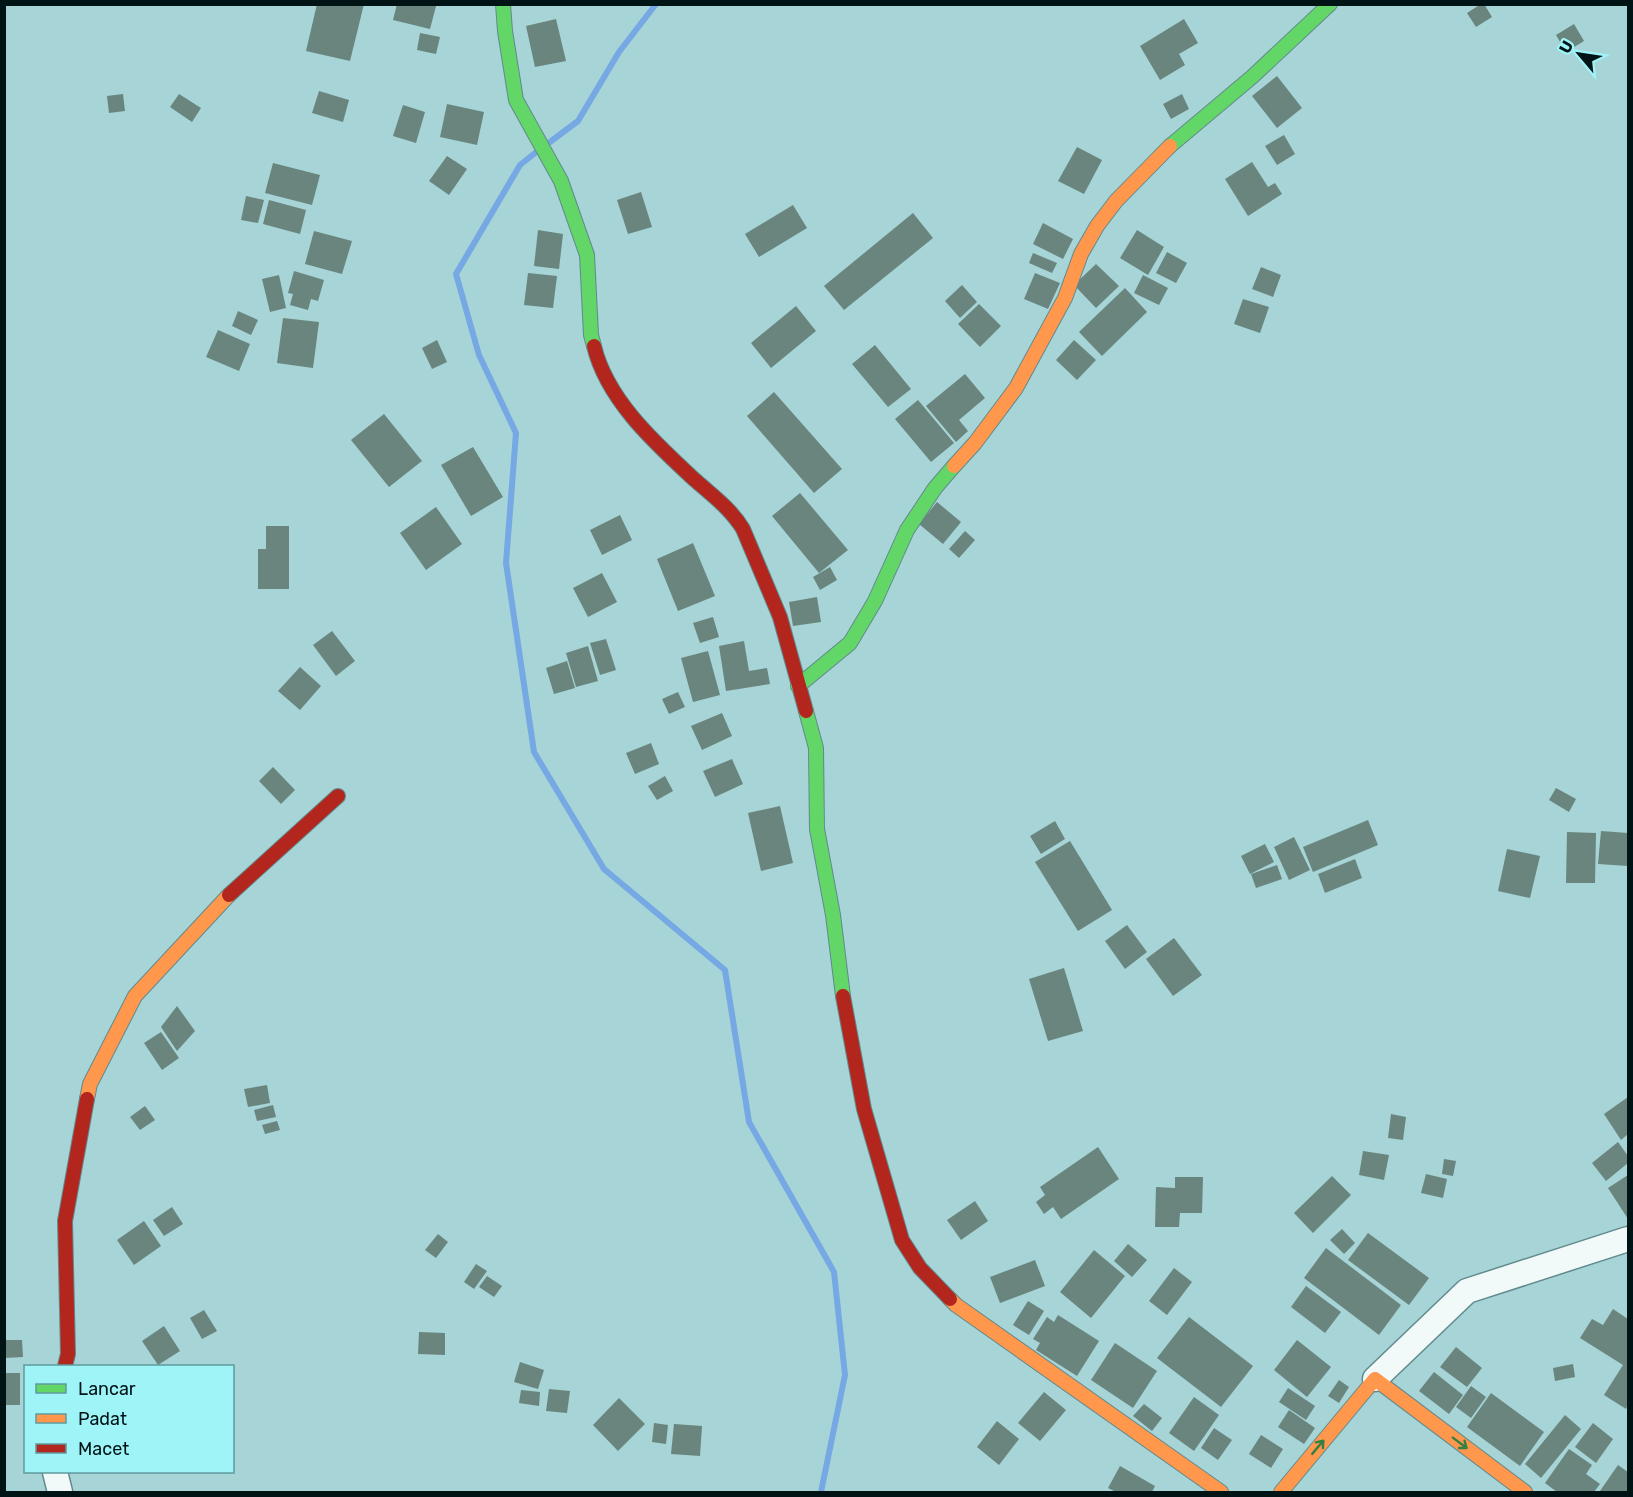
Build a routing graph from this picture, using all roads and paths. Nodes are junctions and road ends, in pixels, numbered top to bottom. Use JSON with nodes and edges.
{"nodes":[{"id":1,"x":503,"y":4,"type":"edge"},
{"id":2,"x":1330,"y":4,"type":"edge"},
{"id":3,"x":798,"y":686,"type":"junction"},
{"id":4,"x":338,"y":796,"type":"dead end"},
{"id":5,"x":1629,"y":1239,"type":"edge"},
{"id":6,"x":65,"y":1365,"type":"edge"},
{"id":7,"x":1375,"y":1379,"type":"junction"},
{"id":8,"x":55,"y":1473,"type":"edge"},
{"id":9,"x":60,"y":1492,"type":"edge"},
{"id":10,"x":1221,"y":1492,"type":"edge"},
{"id":11,"x":1281,"y":1492,"type":"edge"},
{"id":12,"x":1525,"y":1492,"type":"edge"}],
"edges":[{"from":1,"to":3,"type":"main road"},
{"from":2,"to":3,"type":"main road"},
{"from":3,"to":10,"type":"main road"},
{"from":4,"to":6,"type":"main road"},
{"from":5,"to":7,"type":"street"},
{"from":11,"to":7,"type":"main road","one_way":true},
{"from":7,"to":12,"type":"main road","one_way":true},
{"from":8,"to":9,"type":"street"}]}
